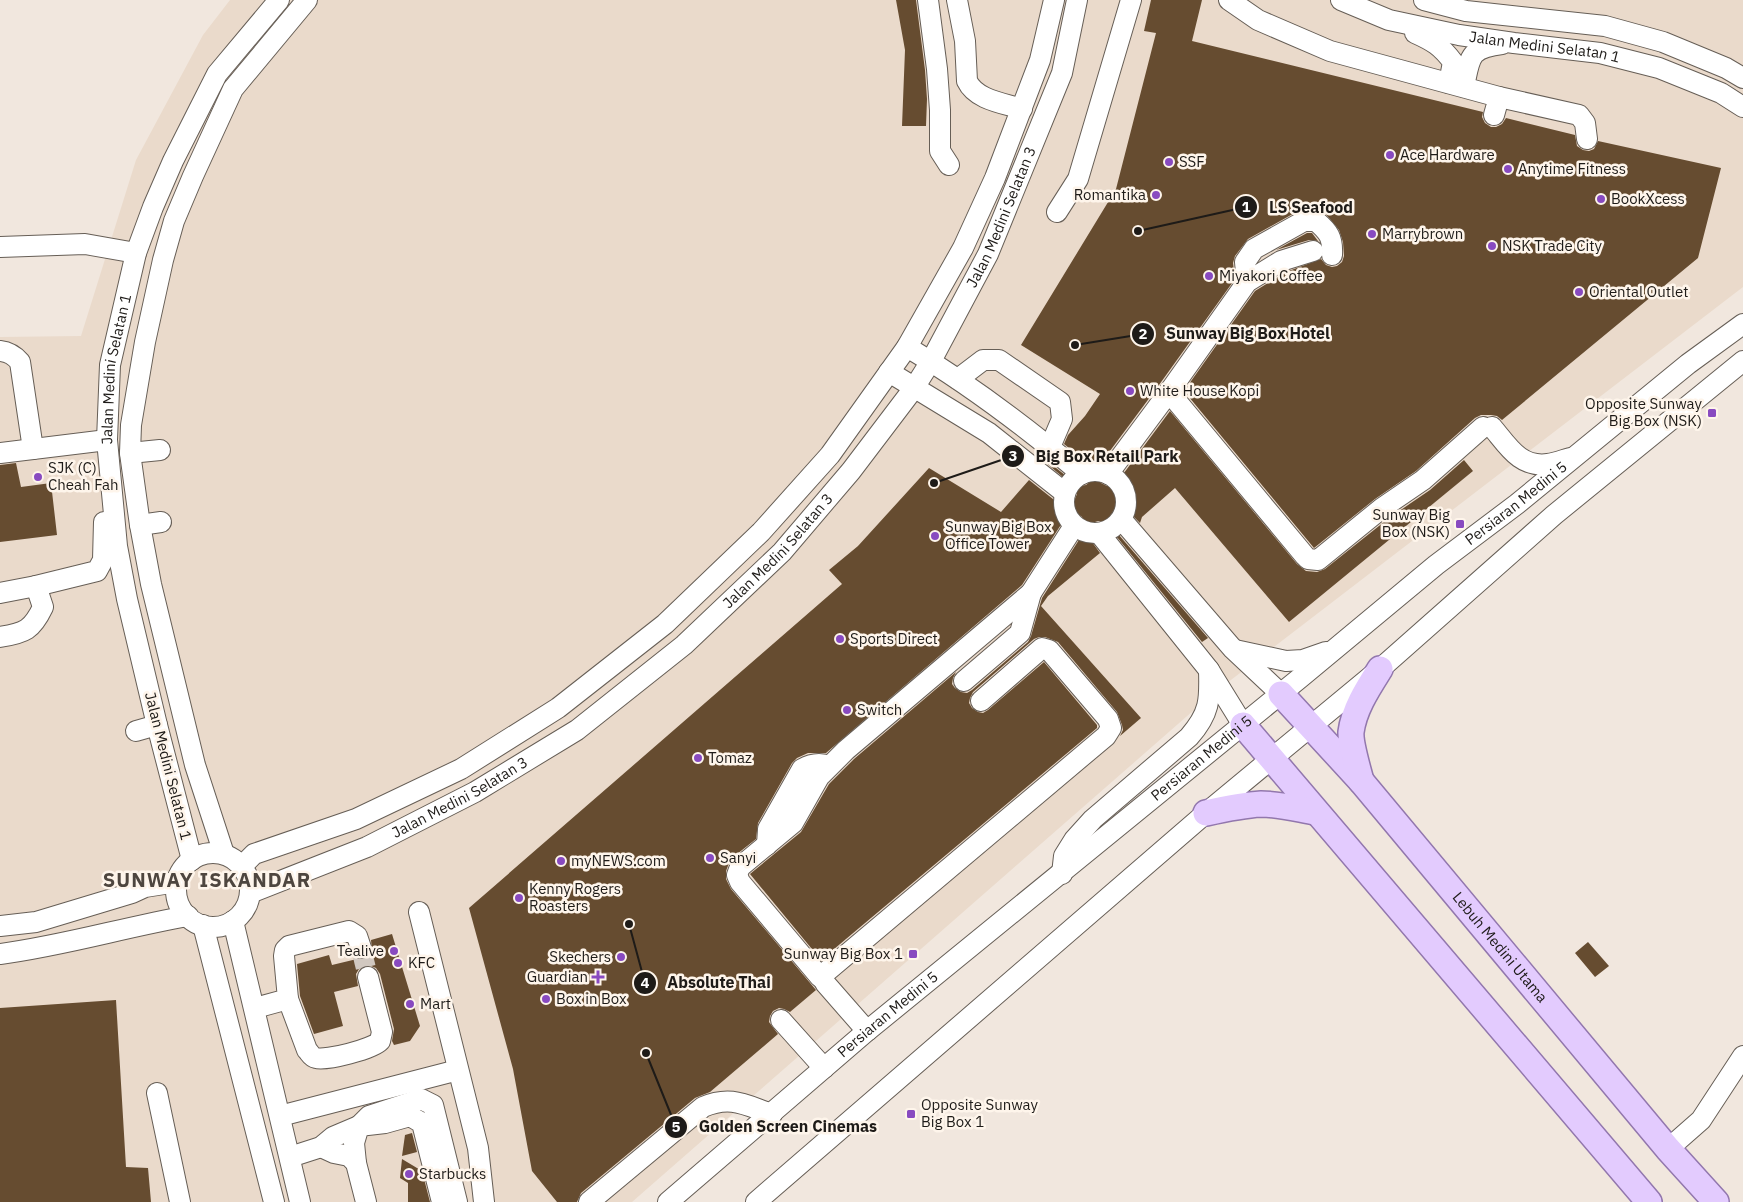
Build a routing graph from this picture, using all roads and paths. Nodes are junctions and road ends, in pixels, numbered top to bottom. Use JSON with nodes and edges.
{"nodes":[{"id":1,"x":307,"y":0,"type":"edge"},
{"id":2,"x":928,"y":0,"type":"edge"},
{"id":3,"x":957,"y":0,"type":"edge"},
{"id":4,"x":1054,"y":0,"type":"edge"},
{"id":5,"x":1077,"y":0,"type":"edge"},
{"id":6,"x":1131,"y":0,"type":"edge"},
{"id":7,"x":1229,"y":0,"type":"edge"},
{"id":8,"x":1341,"y":0,"type":"edge"},
{"id":9,"x":1424,"y":0,"type":"edge"},
{"id":10,"x":268,"y":4,"type":"edge"},
{"id":11,"x":1389,"y":20,"type":"junction"},
{"id":12,"x":1514,"y":43,"type":"junction"},
{"id":13,"x":1743,"y":78,"type":"edge"},
{"id":14,"x":1457,"y":85,"type":"junction"},
{"id":15,"x":1743,"y":107,"type":"edge"},
{"id":16,"x":1022,"y":109,"type":"junction"},
{"id":17,"x":1587,"y":138,"type":"dead end"},
{"id":18,"x":949,"y":165,"type":"dead end"},
{"id":19,"x":1057,"y":212,"type":"dead end"},
{"id":20,"x":0,"y":247,"type":"edge"},
{"id":21,"x":136,"y":253,"type":"junction"},
{"id":22,"x":1247,"y":282,"type":"junction"},
{"id":23,"x":1743,"y":324,"type":"edge"},
{"id":24,"x":907,"y":347,"type":"junction"},
{"id":25,"x":0,"y":351,"type":"edge"},
{"id":26,"x":931,"y":361,"type":"junction"},
{"id":27,"x":1743,"y":361,"type":"edge"},
{"id":28,"x":889,"y":372,"type":"junction"},
{"id":29,"x":958,"y":380,"type":"junction"},
{"id":30,"x":914,"y":388,"type":"junction"},
{"id":31,"x":1169,"y":392,"type":"junction"},
{"id":32,"x":1004,"y":411,"type":"junction"},
{"id":33,"x":988,"y":432,"type":"junction"},
{"id":34,"x":107,"y":440,"type":"junction"},
{"id":35,"x":1050,"y":446,"type":"junction"},
{"id":36,"x":33,"y":449,"type":"junction"},
{"id":37,"x":160,"y":450,"type":"dead end"},
{"id":38,"x":0,"y":453,"type":"edge"},
{"id":39,"x":130,"y":453,"type":"junction"},
{"id":40,"x":1575,"y":457,"type":"junction"},
{"id":41,"x":1082,"y":474,"type":"junction"},
{"id":42,"x":1108,"y":474,"type":"junction"},
{"id":43,"x":1065,"y":493,"type":"junction"},
{"id":44,"x":114,"y":518,"type":"junction"},
{"id":45,"x":1121,"y":519,"type":"junction"},
{"id":46,"x":161,"y":522,"type":"dead end"},
{"id":47,"x":140,"y":525,"type":"junction"},
{"id":48,"x":1074,"y":526,"type":"junction"},
{"id":49,"x":1099,"y":533,"type":"junction"},
{"id":50,"x":36,"y":586,"type":"junction"},
{"id":51,"x":0,"y":593,"type":"edge"},
{"id":52,"x":1031,"y":593,"type":"junction"},
{"id":53,"x":0,"y":638,"type":"edge"},
{"id":54,"x":1233,"y":649,"type":"junction"},
{"id":55,"x":1335,"y":649,"type":"junction"},
{"id":56,"x":1380,"y":669,"type":"junction"},
{"id":57,"x":1209,"y":670,"type":"junction"},
{"id":58,"x":964,"y":681,"type":"dead end"},
{"id":59,"x":1281,"y":694,"type":"junction"},
{"id":60,"x":981,"y":700,"type":"dead end"},
{"id":61,"x":157,"y":725,"type":"junction"},
{"id":62,"x":1243,"y":725,"type":"junction"},
{"id":63,"x":1310,"y":727,"type":"junction"},
{"id":64,"x":136,"y":731,"type":"dead end"},
{"id":65,"x":1271,"y":759,"type":"junction"},
{"id":66,"x":1361,"y":781,"type":"junction"},
{"id":67,"x":1316,"y":812,"type":"junction"},
{"id":68,"x":1206,"y":813,"type":"junction"},
{"id":69,"x":224,"y":854,"type":"junction"},
{"id":70,"x":192,"y":860,"type":"junction"},
{"id":71,"x":242,"y":866,"type":"junction"},
{"id":72,"x":1062,"y":874,"type":"junction"},
{"id":73,"x":177,"y":882,"type":"junction"},
{"id":74,"x":250,"y":893,"type":"junction"},
{"id":75,"x":419,"y":912,"type":"dead end"},
{"id":76,"x":195,"y":921,"type":"junction"},
{"id":77,"x":233,"y":921,"type":"junction"},
{"id":78,"x":0,"y":926,"type":"edge"},
{"id":79,"x":361,"y":948,"type":"tunnel mouth"},
{"id":80,"x":0,"y":954,"type":"edge"},
{"id":81,"x":368,"y":977,"type":"tunnel mouth"},
{"id":82,"x":824,"y":983,"type":"dead end"},
{"id":83,"x":288,"y":998,"type":"junction"},
{"id":84,"x":255,"y":1008,"type":"junction"},
{"id":85,"x":781,"y":1020,"type":"dead end"},
{"id":86,"x":867,"y":1031,"type":"junction"},
{"id":87,"x":1743,"y":1056,"type":"edge"},
{"id":88,"x":824,"y":1068,"type":"junction"},
{"id":89,"x":458,"y":1070,"type":"junction"},
{"id":90,"x":157,"y":1093,"type":"dead end"},
{"id":91,"x":772,"y":1114,"type":"junction"},
{"id":92,"x":280,"y":1116,"type":"junction"},
{"id":93,"x":359,"y":1126,"type":"junction"},
{"id":94,"x":321,"y":1147,"type":"junction"},
{"id":95,"x":1668,"y":1149,"type":"junction"},
{"id":96,"x":290,"y":1157,"type":"junction"},
{"id":97,"x":356,"y":1163,"type":"junction"},
{"id":98,"x":180,"y":1202,"type":"edge"},
{"id":99,"x":274,"y":1202,"type":"edge"},
{"id":100,"x":300,"y":1202,"type":"edge"},
{"id":101,"x":366,"y":1202,"type":"edge"},
{"id":102,"x":442,"y":1202,"type":"edge"},
{"id":103,"x":457,"y":1202,"type":"edge"},
{"id":104,"x":484,"y":1202,"type":"edge"},
{"id":105,"x":589,"y":1202,"type":"edge"},
{"id":106,"x":668,"y":1202,"type":"edge"},
{"id":107,"x":756,"y":1202,"type":"edge"},
{"id":108,"x":1649,"y":1202,"type":"edge"},
{"id":109,"x":1716,"y":1202,"type":"edge"}],
"edges":[{"from":1,"to":39,"type":"street","name":"Jalan Medini Selatan 1"},
{"from":2,"to":18,"type":"street"},
{"from":3,"to":16,"type":"street"},
{"from":4,"to":16,"type":"street","name":"Jalan Medini Selatan 3"},
{"from":5,"to":26,"type":"street","name":"Jalan Medini Selatan 3"},
{"from":6,"to":19,"type":"street"},
{"from":7,"to":14,"type":"street"},
{"from":8,"to":11,"type":"street","name":"Jalan Medini Selatan 1"},
{"from":9,"to":13,"type":"street","name":"Jalan Medini Selatan 1"},
{"from":10,"to":21,"type":"street","name":"Jalan Medini Selatan 1"},
{"from":11,"to":12,"type":"street","name":"Jalan Medini Selatan 1"},
{"from":11,"to":14,"type":"street"},
{"from":12,"to":14,"type":"street"},
{"from":12,"to":15,"type":"street","name":"Jalan Medini Selatan 1"},
{"from":14,"to":17,"type":"street"},
{"from":16,"to":24,"type":"street","name":"Jalan Medini Selatan 3"},
{"from":20,"to":21,"type":"street"},
{"from":21,"to":34,"type":"street","name":"Jalan Medini Selatan 1"},
{"from":22,"to":22,"type":"street"},
{"from":22,"to":31,"type":"street"},
{"from":23,"to":40,"type":"street","name":"Persiaran Medini 5"},
{"from":24,"to":26,"type":"street"},
{"from":24,"to":28,"type":"street","name":"Jalan Medini Selatan 3"},
{"from":25,"to":36,"type":"street"},
{"from":26,"to":29,"type":"street"},
{"from":26,"to":30,"type":"street","name":"Jalan Medini Selatan 3"},
{"from":27,"to":56,"type":"street"},
{"from":28,"to":30,"type":"street"},
{"from":28,"to":71,"type":"street","name":"Jalan Medini Selatan 3"},
{"from":29,"to":32,"type":"street"},
{"from":29,"to":35,"type":"street"},
{"from":30,"to":33,"type":"street"},
{"from":30,"to":74,"type":"street","name":"Jalan Medini Selatan 3"},
{"from":31,"to":40,"type":"street"},
{"from":31,"to":42,"type":"street"},
{"from":32,"to":33,"type":"street"},
{"from":32,"to":35,"type":"street"},
{"from":33,"to":43,"type":"street"},
{"from":34,"to":36,"type":"street"},
{"from":34,"to":44,"type":"street","name":"Jalan Medini Selatan 1"},
{"from":35,"to":41,"type":"street"},
{"from":36,"to":38,"type":"street"},
{"from":37,"to":39,"type":"street"},
{"from":39,"to":47,"type":"street","name":"Jalan Medini Selatan 1"},
{"from":40,"to":55,"type":"street","name":"Persiaran Medini 5"},
{"from":41,"to":42,"type":"street"},
{"from":41,"to":43,"type":"street"},
{"from":42,"to":45,"type":"street"},
{"from":43,"to":48,"type":"street"},
{"from":44,"to":50,"type":"street"},
{"from":44,"to":61,"type":"street","name":"Jalan Medini Selatan 1"},
{"from":45,"to":49,"type":"street"},
{"from":45,"to":54,"type":"street"},
{"from":46,"to":47,"type":"street"},
{"from":47,"to":69,"type":"street","name":"Jalan Medini Selatan 1"},
{"from":48,"to":49,"type":"street"},
{"from":48,"to":52,"type":"street"},
{"from":49,"to":57,"type":"street"},
{"from":50,"to":51,"type":"street"},
{"from":50,"to":53,"type":"street"},
{"from":52,"to":58,"type":"street"},
{"from":52,"to":60,"type":"street"},
{"from":54,"to":55,"type":"street"},
{"from":54,"to":59,"type":"street"},
{"from":55,"to":59,"type":"street","name":"Persiaran Medini 5"},
{"from":56,"to":63,"type":"street"},
{"from":56,"to":66,"type":"main road"},
{"from":57,"to":62,"type":"street"},
{"from":57,"to":72,"type":"street"},
{"from":59,"to":62,"type":"street","name":"Persiaran Medini 5"},
{"from":59,"to":63,"type":"main road","name":"Lebuh Medini Utama"},
{"from":61,"to":64,"type":"street"},
{"from":61,"to":70,"type":"street","name":"Jalan Medini Selatan 1"},
{"from":62,"to":65,"type":"main road"},
{"from":62,"to":72,"type":"street","name":"Persiaran Medini 5"},
{"from":63,"to":65,"type":"street"},
{"from":63,"to":66,"type":"main road","name":"Lebuh Medini Utama"},
{"from":65,"to":67,"type":"main road"},
{"from":65,"to":68,"type":"street"},
{"from":66,"to":95,"type":"main road","name":"Lebuh Medini Utama"},
{"from":67,"to":68,"type":"main road"},
{"from":67,"to":108,"type":"main road"},
{"from":68,"to":107,"type":"street"},
{"from":69,"to":70,"type":"street"},
{"from":69,"to":71,"type":"street"},
{"from":70,"to":73,"type":"street"},
{"from":71,"to":74,"type":"street"},
{"from":72,"to":86,"type":"street","name":"Persiaran Medini 5"},
{"from":73,"to":76,"type":"street"},
{"from":73,"to":78,"type":"street"},
{"from":74,"to":77,"type":"street"},
{"from":75,"to":89,"type":"street"},
{"from":76,"to":77,"type":"street"},
{"from":76,"to":80,"type":"street"},
{"from":76,"to":99,"type":"street"},
{"from":77,"to":84,"type":"street"},
{"from":79,"to":83,"type":"street"},
{"from":81,"to":83,"type":"street"},
{"from":82,"to":86,"type":"street"},
{"from":83,"to":84,"type":"street"},
{"from":84,"to":92,"type":"street"},
{"from":85,"to":88,"type":"street"},
{"from":86,"to":88,"type":"street","name":"Persiaran Medini 5"},
{"from":87,"to":95,"type":"street"},
{"from":88,"to":91,"type":"street","name":"Persiaran Medini 5"},
{"from":89,"to":92,"type":"street"},
{"from":89,"to":104,"type":"street"},
{"from":90,"to":98,"type":"street"},
{"from":91,"to":105,"type":"street"},
{"from":91,"to":106,"type":"street","name":"Persiaran Medini 5"},
{"from":92,"to":96,"type":"street"},
{"from":93,"to":94,"type":"street"},
{"from":93,"to":97,"type":"street"},
{"from":93,"to":102,"type":"street"},
{"from":93,"to":103,"type":"street"},
{"from":94,"to":96,"type":"street"},
{"from":94,"to":97,"type":"street"},
{"from":95,"to":109,"type":"main road","name":"Lebuh Medini Utama"},
{"from":96,"to":100,"type":"street"},
{"from":97,"to":101,"type":"street"}]}
